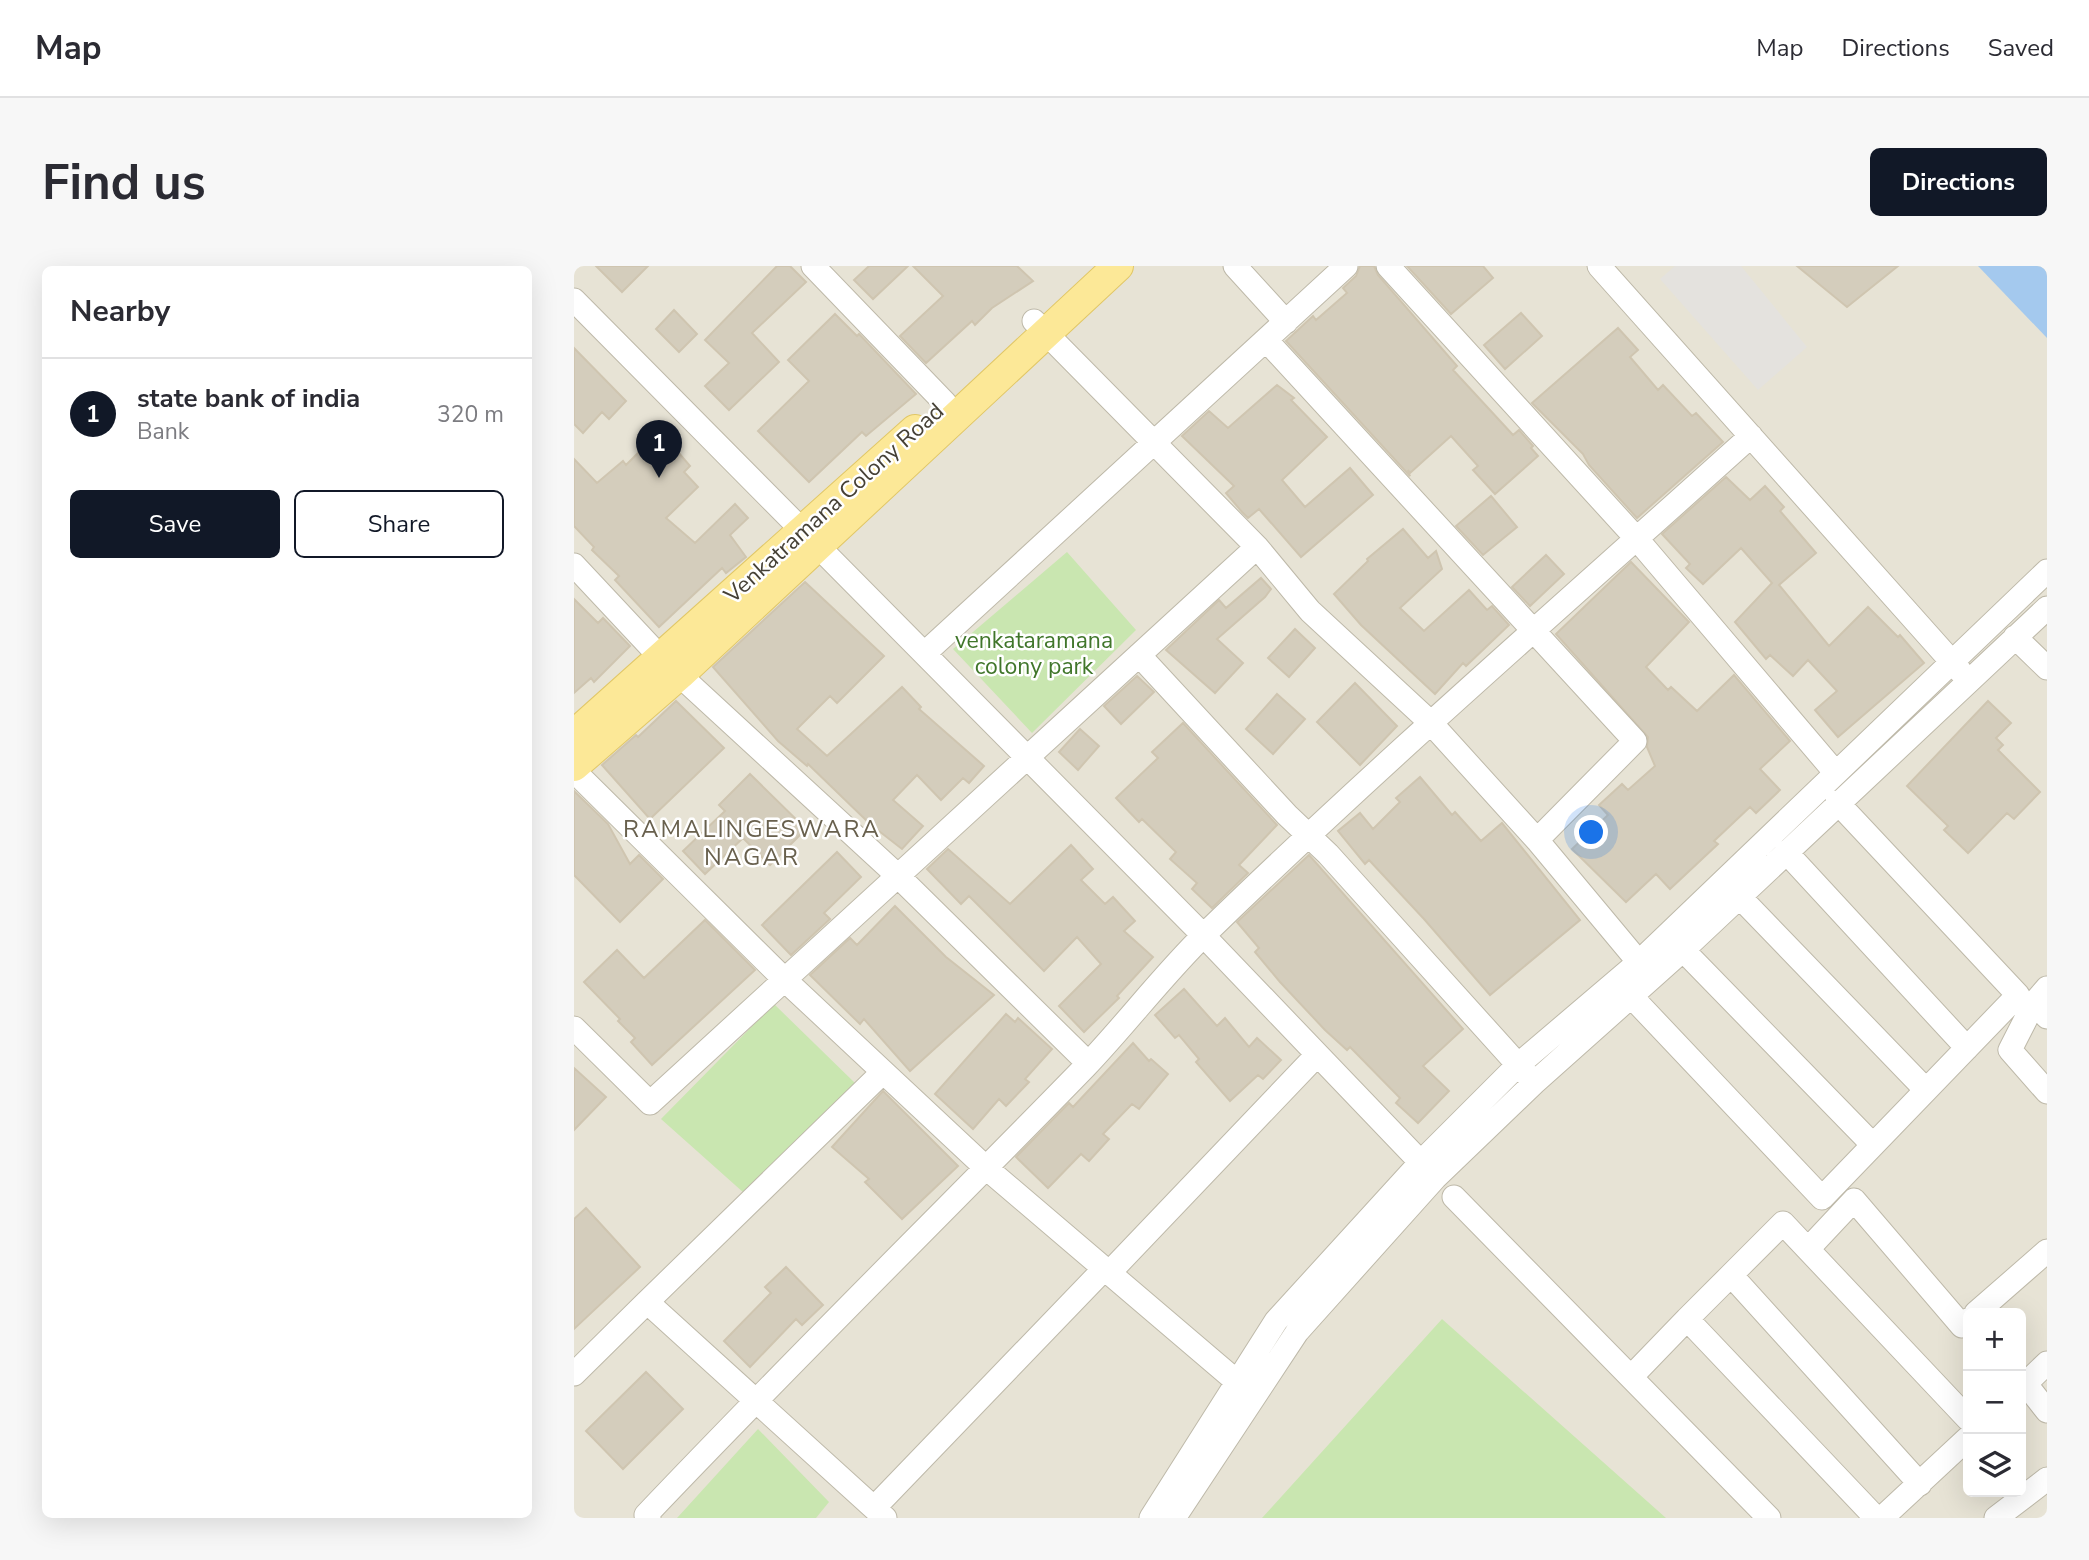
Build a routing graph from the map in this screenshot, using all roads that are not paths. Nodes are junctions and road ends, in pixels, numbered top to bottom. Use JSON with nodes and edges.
{"nodes":[{"id":1,"x":1091,"y":266,"type":"edge"},
{"id":2,"x":1118,"y":266,"type":"edge"},
{"id":3,"x":1235,"y":266,"type":"edge"},
{"id":4,"x":1346,"y":266,"type":"edge"},
{"id":5,"x":1388,"y":266,"type":"edge"},
{"id":6,"x":1599,"y":266,"type":"edge"},
{"id":7,"x":825,"y":270,"type":"edge"},
{"id":8,"x":574,"y":300,"type":"edge"},
{"id":9,"x":1286,"y":322,"type":"junction"},
{"id":10,"x":1041,"y":327,"type":"junction"},
{"id":11,"x":1266,"y":340,"type":"junction"},
{"id":12,"x":946,"y":402,"type":"junction"},
{"id":13,"x":1751,"y":436,"type":"junction"},
{"id":14,"x":1154,"y":442,"type":"junction"},
{"id":15,"x":1637,"y":539,"type":"junction"},
{"id":16,"x":808,"y":540,"type":"junction"},
{"id":17,"x":1257,"y":547,"type":"junction"},
{"id":18,"x":574,"y":565,"type":"edge"},
{"id":19,"x":2047,"y":571,"type":"edge"},
{"id":20,"x":2047,"y":608,"type":"edge"},
{"id":21,"x":1535,"y":632,"type":"junction"},
{"id":22,"x":2015,"y":637,"type":"junction"},
{"id":23,"x":925,"y":653,"type":"junction"},
{"id":24,"x":1139,"y":655,"type":"junction"},
{"id":25,"x":1951,"y":661,"type":"junction"},
{"id":26,"x":671,"y":666,"type":"junction"},
{"id":27,"x":2047,"y":668,"type":"edge"},
{"id":28,"x":1969,"y":681,"type":"junction"},
{"id":29,"x":1430,"y":722,"type":"junction"},
{"id":30,"x":574,"y":735,"type":"edge"},
{"id":31,"x":1027,"y":757,"type":"junction"},
{"id":32,"x":574,"y":766,"type":"edge"},
{"id":33,"x":574,"y":771,"type":"edge"},
{"id":34,"x":1835,"y":772,"type":"junction"},
{"id":35,"x":1837,"y":802,"type":"junction"},
{"id":36,"x":1311,"y":836,"type":"junction"},
{"id":37,"x":1536,"y":839,"type":"junction"},
{"id":38,"x":1787,"y":852,"type":"junction"},
{"id":39,"x":898,"y":876,"type":"junction"},
{"id":40,"x":1732,"y":889,"type":"junction"},
{"id":41,"x":1203,"y":935,"type":"junction"},
{"id":42,"x":1683,"y":950,"type":"junction"},
{"id":43,"x":1645,"y":970,"type":"junction"},
{"id":44,"x":785,"y":980,"type":"junction"},
{"id":45,"x":1630,"y":995,"type":"junction"},
{"id":46,"x":2043,"y":1003,"type":"edge"},
{"id":47,"x":574,"y":1028,"type":"edge"},
{"id":48,"x":1967,"y":1048,"type":"junction"},
{"id":49,"x":1316,"y":1056,"type":"junction"},
{"id":50,"x":1088,"y":1063,"type":"junction"},
{"id":51,"x":1518,"y":1065,"type":"junction"},
{"id":52,"x":883,"y":1072,"type":"junction"},
{"id":53,"x":1534,"y":1083,"type":"junction"},
{"id":54,"x":1926,"y":1090,"type":"junction"},
{"id":55,"x":2047,"y":1092,"type":"edge"},
{"id":56,"x":1873,"y":1145,"type":"junction"},
{"id":57,"x":985,"y":1167,"type":"junction"},
{"id":58,"x":1428,"y":1170,"type":"junction"},
{"id":59,"x":1454,"y":1198,"type":"dead end"},
{"id":60,"x":1808,"y":1249,"type":"junction"},
{"id":61,"x":2047,"y":1251,"type":"edge"},
{"id":62,"x":1108,"y":1270,"type":"junction"},
{"id":63,"x":1731,"y":1275,"type":"junction"},
{"id":64,"x":647,"y":1302,"type":"junction"},
{"id":65,"x":1982,"y":1308,"type":"edge"},
{"id":66,"x":1687,"y":1319,"type":"junction"},
{"id":67,"x":1963,"y":1325,"type":"edge"},
{"id":68,"x":2047,"y":1363,"type":"edge"},
{"id":69,"x":574,"y":1374,"type":"edge"},
{"id":70,"x":1630,"y":1377,"type":"junction"},
{"id":71,"x":2026,"y":1382,"type":"edge"},
{"id":72,"x":2026,"y":1388,"type":"edge"},
{"id":73,"x":1247,"y":1391,"type":"junction"},
{"id":74,"x":755,"y":1400,"type":"junction"},
{"id":75,"x":2047,"y":1411,"type":"edge"},
{"id":76,"x":1963,"y":1414,"type":"edge"},
{"id":77,"x":1963,"y":1443,"type":"edge"},
{"id":78,"x":2047,"y":1479,"type":"edge"},
{"id":79,"x":1920,"y":1484,"type":"junction"},
{"id":80,"x":879,"y":1513,"type":"edge"},
{"id":81,"x":649,"y":1518,"type":"edge"},
{"id":82,"x":1151,"y":1518,"type":"edge"},
{"id":83,"x":1174,"y":1518,"type":"edge"},
{"id":84,"x":1769,"y":1518,"type":"edge"},
{"id":85,"x":1876,"y":1518,"type":"edge"},
{"id":86,"x":1882,"y":1518,"type":"edge"},
{"id":87,"x":1996,"y":1518,"type":"edge"}],
"edges":[{"from":1,"to":10,"type":"main road","name":"Venkatramana Colony Road"},
{"from":2,"to":10,"type":"main road"},
{"from":3,"to":9,"type":"street"},
{"from":4,"to":9,"type":"street"},
{"from":5,"to":15,"type":"street"},
{"from":6,"to":13,"type":"street"},
{"from":7,"to":12,"type":"street"},
{"from":8,"to":16,"type":"street"},
{"from":9,"to":11,"type":"street"},
{"from":10,"to":12,"type":"main road","name":"Venkatramana Colony Road"},
{"from":10,"to":14,"type":"street"},
{"from":10,"to":16,"type":"main road"},
{"from":11,"to":14,"type":"street"},
{"from":11,"to":21,"type":"street"},
{"from":12,"to":16,"type":"main road","name":"Venkatramana Colony Road"},
{"from":13,"to":15,"type":"street"},
{"from":13,"to":25,"type":"street"},
{"from":14,"to":17,"type":"street"},
{"from":14,"to":23,"type":"street"},
{"from":15,"to":21,"type":"street"},
{"from":15,"to":34,"type":"street"},
{"from":16,"to":23,"type":"street"},
{"from":16,"to":26,"type":"main road","name":"Venkatramana Colony Road"},
{"from":17,"to":24,"type":"street"},
{"from":17,"to":29,"type":"street"},
{"from":18,"to":26,"type":"street"},
{"from":19,"to":25,"type":"street"},
{"from":20,"to":22,"type":"street"},
{"from":21,"to":29,"type":"street"},
{"from":21,"to":37,"type":"street"},
{"from":22,"to":27,"type":"street"},
{"from":22,"to":28,"type":"street"},
{"from":23,"to":31,"type":"street"},
{"from":24,"to":31,"type":"street"},
{"from":24,"to":36,"type":"street"},
{"from":25,"to":28,"type":"street"},
{"from":25,"to":34,"type":"street"},
{"from":26,"to":30,"type":"main road","name":"Venkatramana Colony Road"},
{"from":26,"to":32,"type":"main road"},
{"from":26,"to":39,"type":"street"},
{"from":28,"to":35,"type":"street"},
{"from":29,"to":36,"type":"street"},
{"from":29,"to":37,"type":"street"},
{"from":31,"to":39,"type":"street"},
{"from":31,"to":41,"type":"street"},
{"from":33,"to":44,"type":"street"},
{"from":34,"to":40,"type":"street"},
{"from":35,"to":38,"type":"street"},
{"from":35,"to":48,"type":"street"},
{"from":36,"to":41,"type":"street"},
{"from":36,"to":51,"type":"street"},
{"from":37,"to":43,"type":"street"},
{"from":38,"to":40,"type":"street"},
{"from":38,"to":48,"type":"street"},
{"from":39,"to":44,"type":"street"},
{"from":39,"to":50,"type":"street"},
{"from":40,"to":42,"type":"street"},
{"from":40,"to":43,"type":"street"},
{"from":40,"to":54,"type":"street"},
{"from":41,"to":49,"type":"street"},
{"from":41,"to":50,"type":"street"},
{"from":42,"to":43,"type":"street"},
{"from":42,"to":56,"type":"street"},
{"from":43,"to":45,"type":"street"},
{"from":43,"to":51,"type":"street"},
{"from":44,"to":47,"type":"street"},
{"from":44,"to":52,"type":"street"},
{"from":45,"to":53,"type":"street"},
{"from":45,"to":56,"type":"street"},
{"from":46,"to":55,"type":"street"},
{"from":48,"to":54,"type":"street"},
{"from":49,"to":58,"type":"street"},
{"from":49,"to":62,"type":"street"},
{"from":50,"to":57,"type":"street"},
{"from":51,"to":53,"type":"street"},
{"from":51,"to":58,"type":"street"},
{"from":52,"to":57,"type":"street"},
{"from":52,"to":64,"type":"street"},
{"from":53,"to":58,"type":"street"},
{"from":54,"to":56,"type":"street"},
{"from":57,"to":62,"type":"street"},
{"from":57,"to":74,"type":"street"},
{"from":58,"to":73,"type":"street"},
{"from":59,"to":70,"type":"street"},
{"from":60,"to":63,"type":"street"},
{"from":60,"to":67,"type":"street"},
{"from":60,"to":76,"type":"street"},
{"from":61,"to":65,"type":"street"},
{"from":62,"to":73,"type":"street"},
{"from":62,"to":80,"type":"street"},
{"from":63,"to":66,"type":"street"},
{"from":63,"to":79,"type":"street"},
{"from":64,"to":69,"type":"street"},
{"from":64,"to":74,"type":"street"},
{"from":66,"to":70,"type":"street"},
{"from":66,"to":85,"type":"street"},
{"from":68,"to":71,"type":"street"},
{"from":70,"to":84,"type":"street"},
{"from":72,"to":75,"type":"street"},
{"from":73,"to":82,"type":"street"},
{"from":73,"to":83,"type":"street"},
{"from":74,"to":80,"type":"street"},
{"from":74,"to":81,"type":"street"},
{"from":77,"to":79,"type":"street"},
{"from":78,"to":87,"type":"street"},
{"from":79,"to":86,"type":"street"}]}
